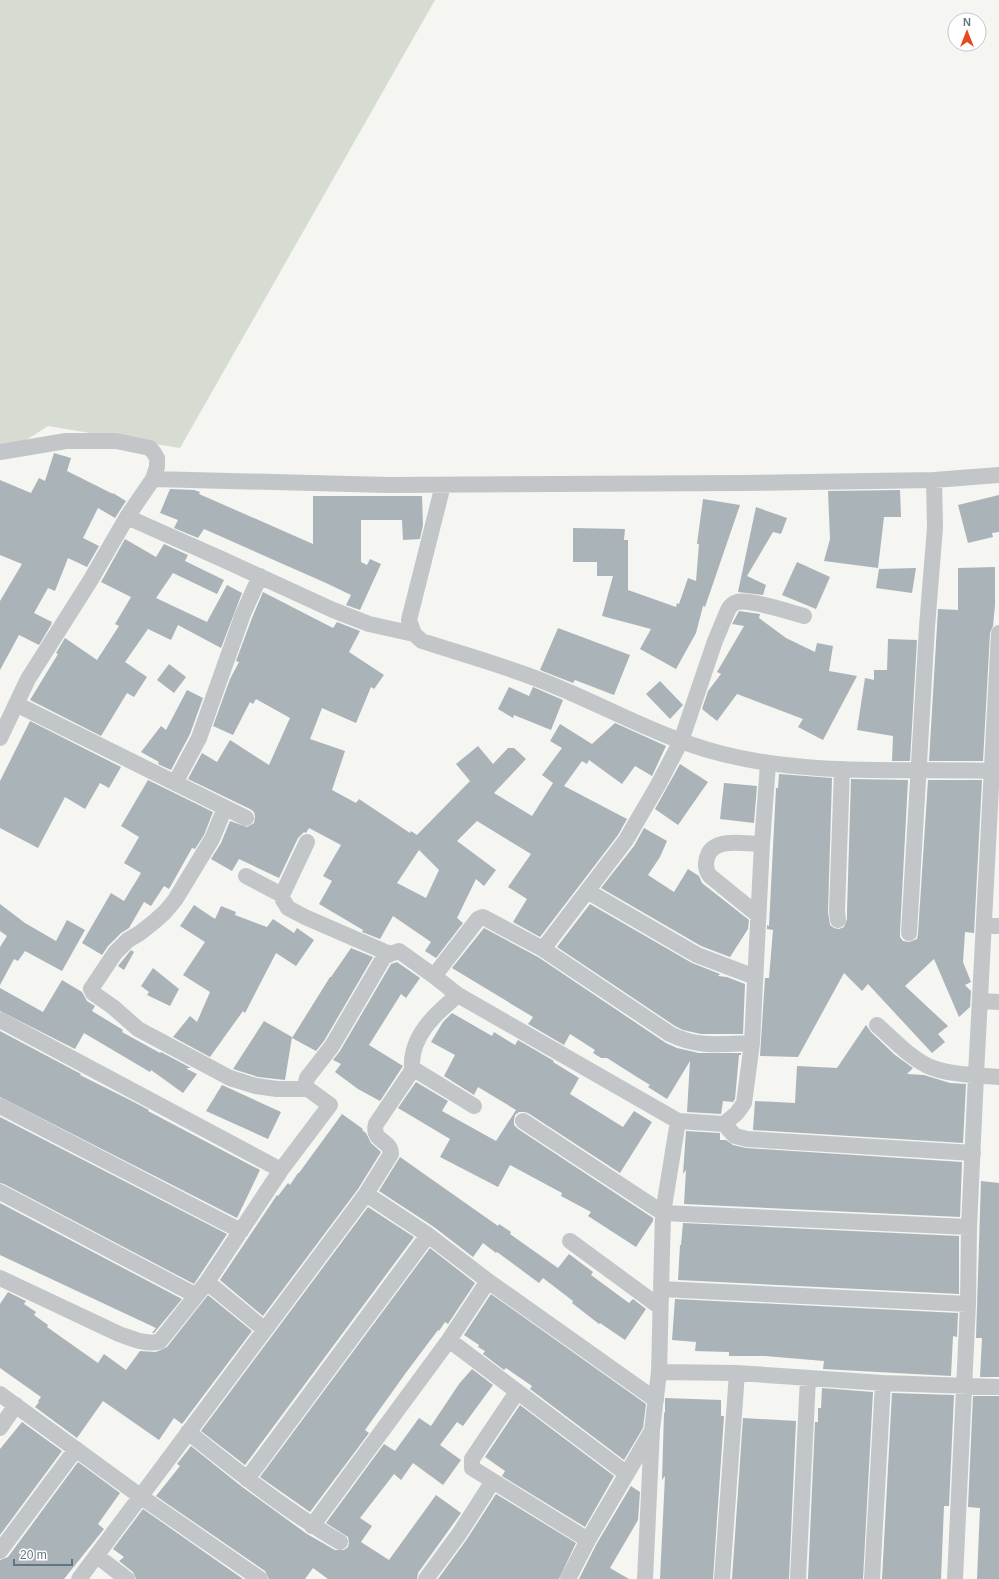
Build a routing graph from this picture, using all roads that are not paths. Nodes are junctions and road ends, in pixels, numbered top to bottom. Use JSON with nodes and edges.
{"nodes":[{"id":1,"x":0,"y":452,"type":"edge"},
{"id":2,"x":999,"y":475,"type":"edge"},
{"id":3,"x":153,"y":479,"type":"junction"},
{"id":4,"x":934,"y":480,"type":"junction"},
{"id":5,"x":443,"y":485,"type":"junction"},
{"id":6,"x":126,"y":517,"type":"junction"},
{"id":7,"x":260,"y":576,"type":"junction"},
{"id":8,"x":804,"y":616,"type":"dead end"},
{"id":9,"x":999,"y":633,"type":"edge"},
{"id":10,"x":414,"y":634,"type":"junction"},
{"id":11,"x":998,"y":687,"type":"edge"},
{"id":12,"x":16,"y":704,"type":"junction"},
{"id":13,"x":0,"y":738,"type":"edge"},
{"id":14,"x":682,"y":741,"type":"junction"},
{"id":15,"x":768,"y":764,"type":"junction"},
{"id":16,"x":842,"y":769,"type":"junction"},
{"id":17,"x":918,"y":770,"type":"junction"},
{"id":18,"x":996,"y":771,"type":"edge"},
{"id":19,"x":175,"y":783,"type":"junction"},
{"id":20,"x":225,"y":808,"type":"junction"},
{"id":21,"x":246,"y":818,"type":"dead end"},
{"id":22,"x":307,"y":842,"type":"dead end"},
{"id":23,"x":762,"y":844,"type":"junction"},
{"id":24,"x":993,"y":851,"type":"edge"},
{"id":25,"x":246,"y":876,"type":"dead end"},
{"id":26,"x":587,"y":891,"type":"junction"},
{"id":27,"x":282,"y":895,"type":"junction"},
{"id":28,"x":758,"y":915,"type":"junction"},
{"id":29,"x":838,"y":920,"type":"dead end"},
{"id":30,"x":992,"y":926,"type":"edge"},
{"id":31,"x":908,"y":933,"type":"dead end"},
{"id":32,"x":543,"y":949,"type":"junction"},
{"id":33,"x":390,"y":954,"type":"junction"},
{"id":34,"x":434,"y":976,"type":"junction"},
{"id":35,"x":755,"y":978,"type":"junction"},
{"id":36,"x":458,"y":995,"type":"junction"},
{"id":37,"x":981,"y":1001,"type":"junction"},
{"id":38,"x":999,"y":1002,"type":"edge"},
{"id":39,"x":0,"y":1020,"type":"edge"},
{"id":40,"x":877,"y":1025,"type":"dead end"},
{"id":41,"x":752,"y":1042,"type":"junction"},
{"id":42,"x":413,"y":1069,"type":"junction"},
{"id":43,"x":976,"y":1075,"type":"junction"},
{"id":44,"x":999,"y":1077,"type":"edge"},
{"id":45,"x":308,"y":1089,"type":"junction"},
{"id":46,"x":0,"y":1106,"type":"edge"},
{"id":47,"x":474,"y":1106,"type":"dead end"},
{"id":48,"x":523,"y":1121,"type":"dead end"},
{"id":49,"x":678,"y":1121,"type":"junction"},
{"id":50,"x":724,"y":1124,"type":"junction"},
{"id":51,"x":973,"y":1153,"type":"junction"},
{"id":52,"x":281,"y":1170,"type":"junction"},
{"id":53,"x":0,"y":1192,"type":"edge"},
{"id":54,"x":366,"y":1194,"type":"junction"},
{"id":55,"x":663,"y":1213,"type":"junction"},
{"id":56,"x":969,"y":1227,"type":"junction"},
{"id":57,"x":241,"y":1230,"type":"junction"},
{"id":58,"x":428,"y":1235,"type":"junction"},
{"id":59,"x":570,"y":1241,"type":"dead end"},
{"id":60,"x":0,"y":1278,"type":"edge"},
{"id":61,"x":488,"y":1281,"type":"junction"},
{"id":62,"x":207,"y":1282,"type":"junction"},
{"id":63,"x":661,"y":1289,"type":"junction"},
{"id":64,"x":195,"y":1295,"type":"junction"},
{"id":65,"x":968,"y":1304,"type":"junction"},
{"id":66,"x":660,"y":1307,"type":"junction"},
{"id":67,"x":264,"y":1329,"type":"junction"},
{"id":68,"x":449,"y":1340,"type":"junction"},
{"id":69,"x":659,"y":1372,"type":"junction"},
{"id":70,"x":737,"y":1373,"type":"junction"},
{"id":71,"x":808,"y":1378,"type":"junction"},
{"id":72,"x":883,"y":1382,"type":"junction"},
{"id":73,"x":963,"y":1386,"type":"junction"},
{"id":74,"x":999,"y":1387,"type":"edge"},
{"id":75,"x":517,"y":1392,"type":"junction"},
{"id":76,"x":0,"y":1394,"type":"edge"},
{"id":77,"x":656,"y":1400,"type":"junction"},
{"id":78,"x":16,"y":1404,"type":"junction"},
{"id":79,"x":0,"y":1428,"type":"edge"},
{"id":80,"x":652,"y":1430,"type":"junction"},
{"id":81,"x":188,"y":1432,"type":"junction"},
{"id":82,"x":76,"y":1449,"type":"junction"},
{"id":83,"x":627,"y":1474,"type":"junction"},
{"id":84,"x":247,"y":1479,"type":"junction"},
{"id":85,"x":493,"y":1481,"type":"junction"},
{"id":86,"x":140,"y":1496,"type":"junction"},
{"id":87,"x":312,"y":1526,"type":"junction"},
{"id":88,"x":588,"y":1540,"type":"junction"},
{"id":89,"x":340,"y":1542,"type":"dead end"},
{"id":90,"x":0,"y":1551,"type":"edge"},
{"id":91,"x":97,"y":1556,"type":"junction"},
{"id":92,"x":79,"y":1579,"type":"edge"},
{"id":93,"x":127,"y":1579,"type":"edge"},
{"id":94,"x":260,"y":1579,"type":"edge"},
{"id":95,"x":426,"y":1579,"type":"edge"},
{"id":96,"x":568,"y":1579,"type":"edge"},
{"id":97,"x":645,"y":1579,"type":"edge"},
{"id":98,"x":722,"y":1579,"type":"edge"},
{"id":99,"x":798,"y":1579,"type":"edge"},
{"id":100,"x":872,"y":1579,"type":"edge"},
{"id":101,"x":955,"y":1579,"type":"edge"}],
"edges":[{"from":1,"to":3,"type":"street"},
{"from":2,"to":4,"type":"street"},
{"from":3,"to":5,"type":"street"},
{"from":3,"to":6,"type":"street"},
{"from":4,"to":5,"type":"street"},
{"from":4,"to":17,"type":"street"},
{"from":5,"to":10,"type":"street"},
{"from":6,"to":7,"type":"street"},
{"from":6,"to":12,"type":"street"},
{"from":7,"to":10,"type":"street"},
{"from":7,"to":19,"type":"street"},
{"from":8,"to":14,"type":"street"},
{"from":9,"to":11,"type":"street"},
{"from":10,"to":14,"type":"street"},
{"from":11,"to":18,"type":"street"},
{"from":12,"to":13,"type":"street"},
{"from":12,"to":19,"type":"street"},
{"from":14,"to":15,"type":"street"},
{"from":14,"to":26,"type":"street"},
{"from":15,"to":16,"type":"street"},
{"from":15,"to":23,"type":"street"},
{"from":16,"to":17,"type":"street"},
{"from":16,"to":29,"type":"street"},
{"from":17,"to":18,"type":"street"},
{"from":17,"to":31,"type":"street"},
{"from":18,"to":24,"type":"street"},
{"from":19,"to":20,"type":"street"},
{"from":20,"to":21,"type":"street"},
{"from":20,"to":45,"type":"street"},
{"from":22,"to":27,"type":"street"},
{"from":23,"to":28,"type":"street"},
{"from":23,"to":28,"type":"street"},
{"from":24,"to":30,"type":"street"},
{"from":25,"to":27,"type":"street"},
{"from":26,"to":32,"type":"street"},
{"from":26,"to":35,"type":"street"},
{"from":27,"to":33,"type":"street"},
{"from":28,"to":35,"type":"street"},
{"from":30,"to":37,"type":"street"},
{"from":32,"to":34,"type":"street"},
{"from":32,"to":41,"type":"street"},
{"from":33,"to":34,"type":"street"},
{"from":33,"to":45,"type":"street"},
{"from":34,"to":36,"type":"street"},
{"from":35,"to":41,"type":"street"},
{"from":36,"to":42,"type":"street"},
{"from":36,"to":49,"type":"street"},
{"from":37,"to":38,"type":"street"},
{"from":37,"to":43,"type":"street"},
{"from":39,"to":52,"type":"street"},
{"from":40,"to":43,"type":"street"},
{"from":41,"to":50,"type":"street"},
{"from":42,"to":47,"type":"street"},
{"from":42,"to":54,"type":"street"},
{"from":43,"to":44,"type":"street"},
{"from":43,"to":51,"type":"street"},
{"from":45,"to":52,"type":"street"},
{"from":46,"to":57,"type":"street"},
{"from":48,"to":55,"type":"street"},
{"from":49,"to":50,"type":"street"},
{"from":49,"to":55,"type":"street"},
{"from":50,"to":51,"type":"street"},
{"from":51,"to":56,"type":"street"},
{"from":52,"to":57,"type":"street"},
{"from":53,"to":64,"type":"street"},
{"from":54,"to":58,"type":"street"},
{"from":54,"to":67,"type":"street"},
{"from":55,"to":56,"type":"street"},
{"from":55,"to":63,"type":"street"},
{"from":56,"to":65,"type":"street"},
{"from":57,"to":62,"type":"street"},
{"from":58,"to":61,"type":"street"},
{"from":58,"to":84,"type":"street"},
{"from":59,"to":66,"type":"street"},
{"from":60,"to":64,"type":"street"},
{"from":61,"to":68,"type":"street"},
{"from":61,"to":77,"type":"street"},
{"from":62,"to":64,"type":"street"},
{"from":62,"to":67,"type":"street"},
{"from":63,"to":65,"type":"street"},
{"from":63,"to":66,"type":"street"},
{"from":65,"to":73,"type":"street"},
{"from":66,"to":69,"type":"street"},
{"from":67,"to":81,"type":"street"},
{"from":68,"to":75,"type":"street"},
{"from":68,"to":87,"type":"street"},
{"from":69,"to":70,"type":"street"},
{"from":69,"to":77,"type":"street"},
{"from":70,"to":71,"type":"street"},
{"from":70,"to":98,"type":"street"},
{"from":71,"to":72,"type":"street"},
{"from":71,"to":99,"type":"street"},
{"from":72,"to":73,"type":"street"},
{"from":72,"to":100,"type":"street"},
{"from":73,"to":74,"type":"street"},
{"from":73,"to":101,"type":"street"},
{"from":75,"to":83,"type":"street"},
{"from":75,"to":85,"type":"street"},
{"from":76,"to":78,"type":"street"},
{"from":77,"to":80,"type":"street"},
{"from":78,"to":79,"type":"street"},
{"from":78,"to":82,"type":"street"},
{"from":80,"to":83,"type":"street"},
{"from":80,"to":97,"type":"street"},
{"from":81,"to":84,"type":"street"},
{"from":81,"to":86,"type":"street"},
{"from":82,"to":86,"type":"street"},
{"from":82,"to":90,"type":"street"},
{"from":83,"to":88,"type":"street"},
{"from":84,"to":87,"type":"street"},
{"from":85,"to":88,"type":"street"},
{"from":85,"to":95,"type":"street"},
{"from":86,"to":91,"type":"street"},
{"from":86,"to":94,"type":"street"},
{"from":87,"to":89,"type":"street"},
{"from":88,"to":96,"type":"street"},
{"from":91,"to":92,"type":"street"},
{"from":91,"to":93,"type":"street"}]}
